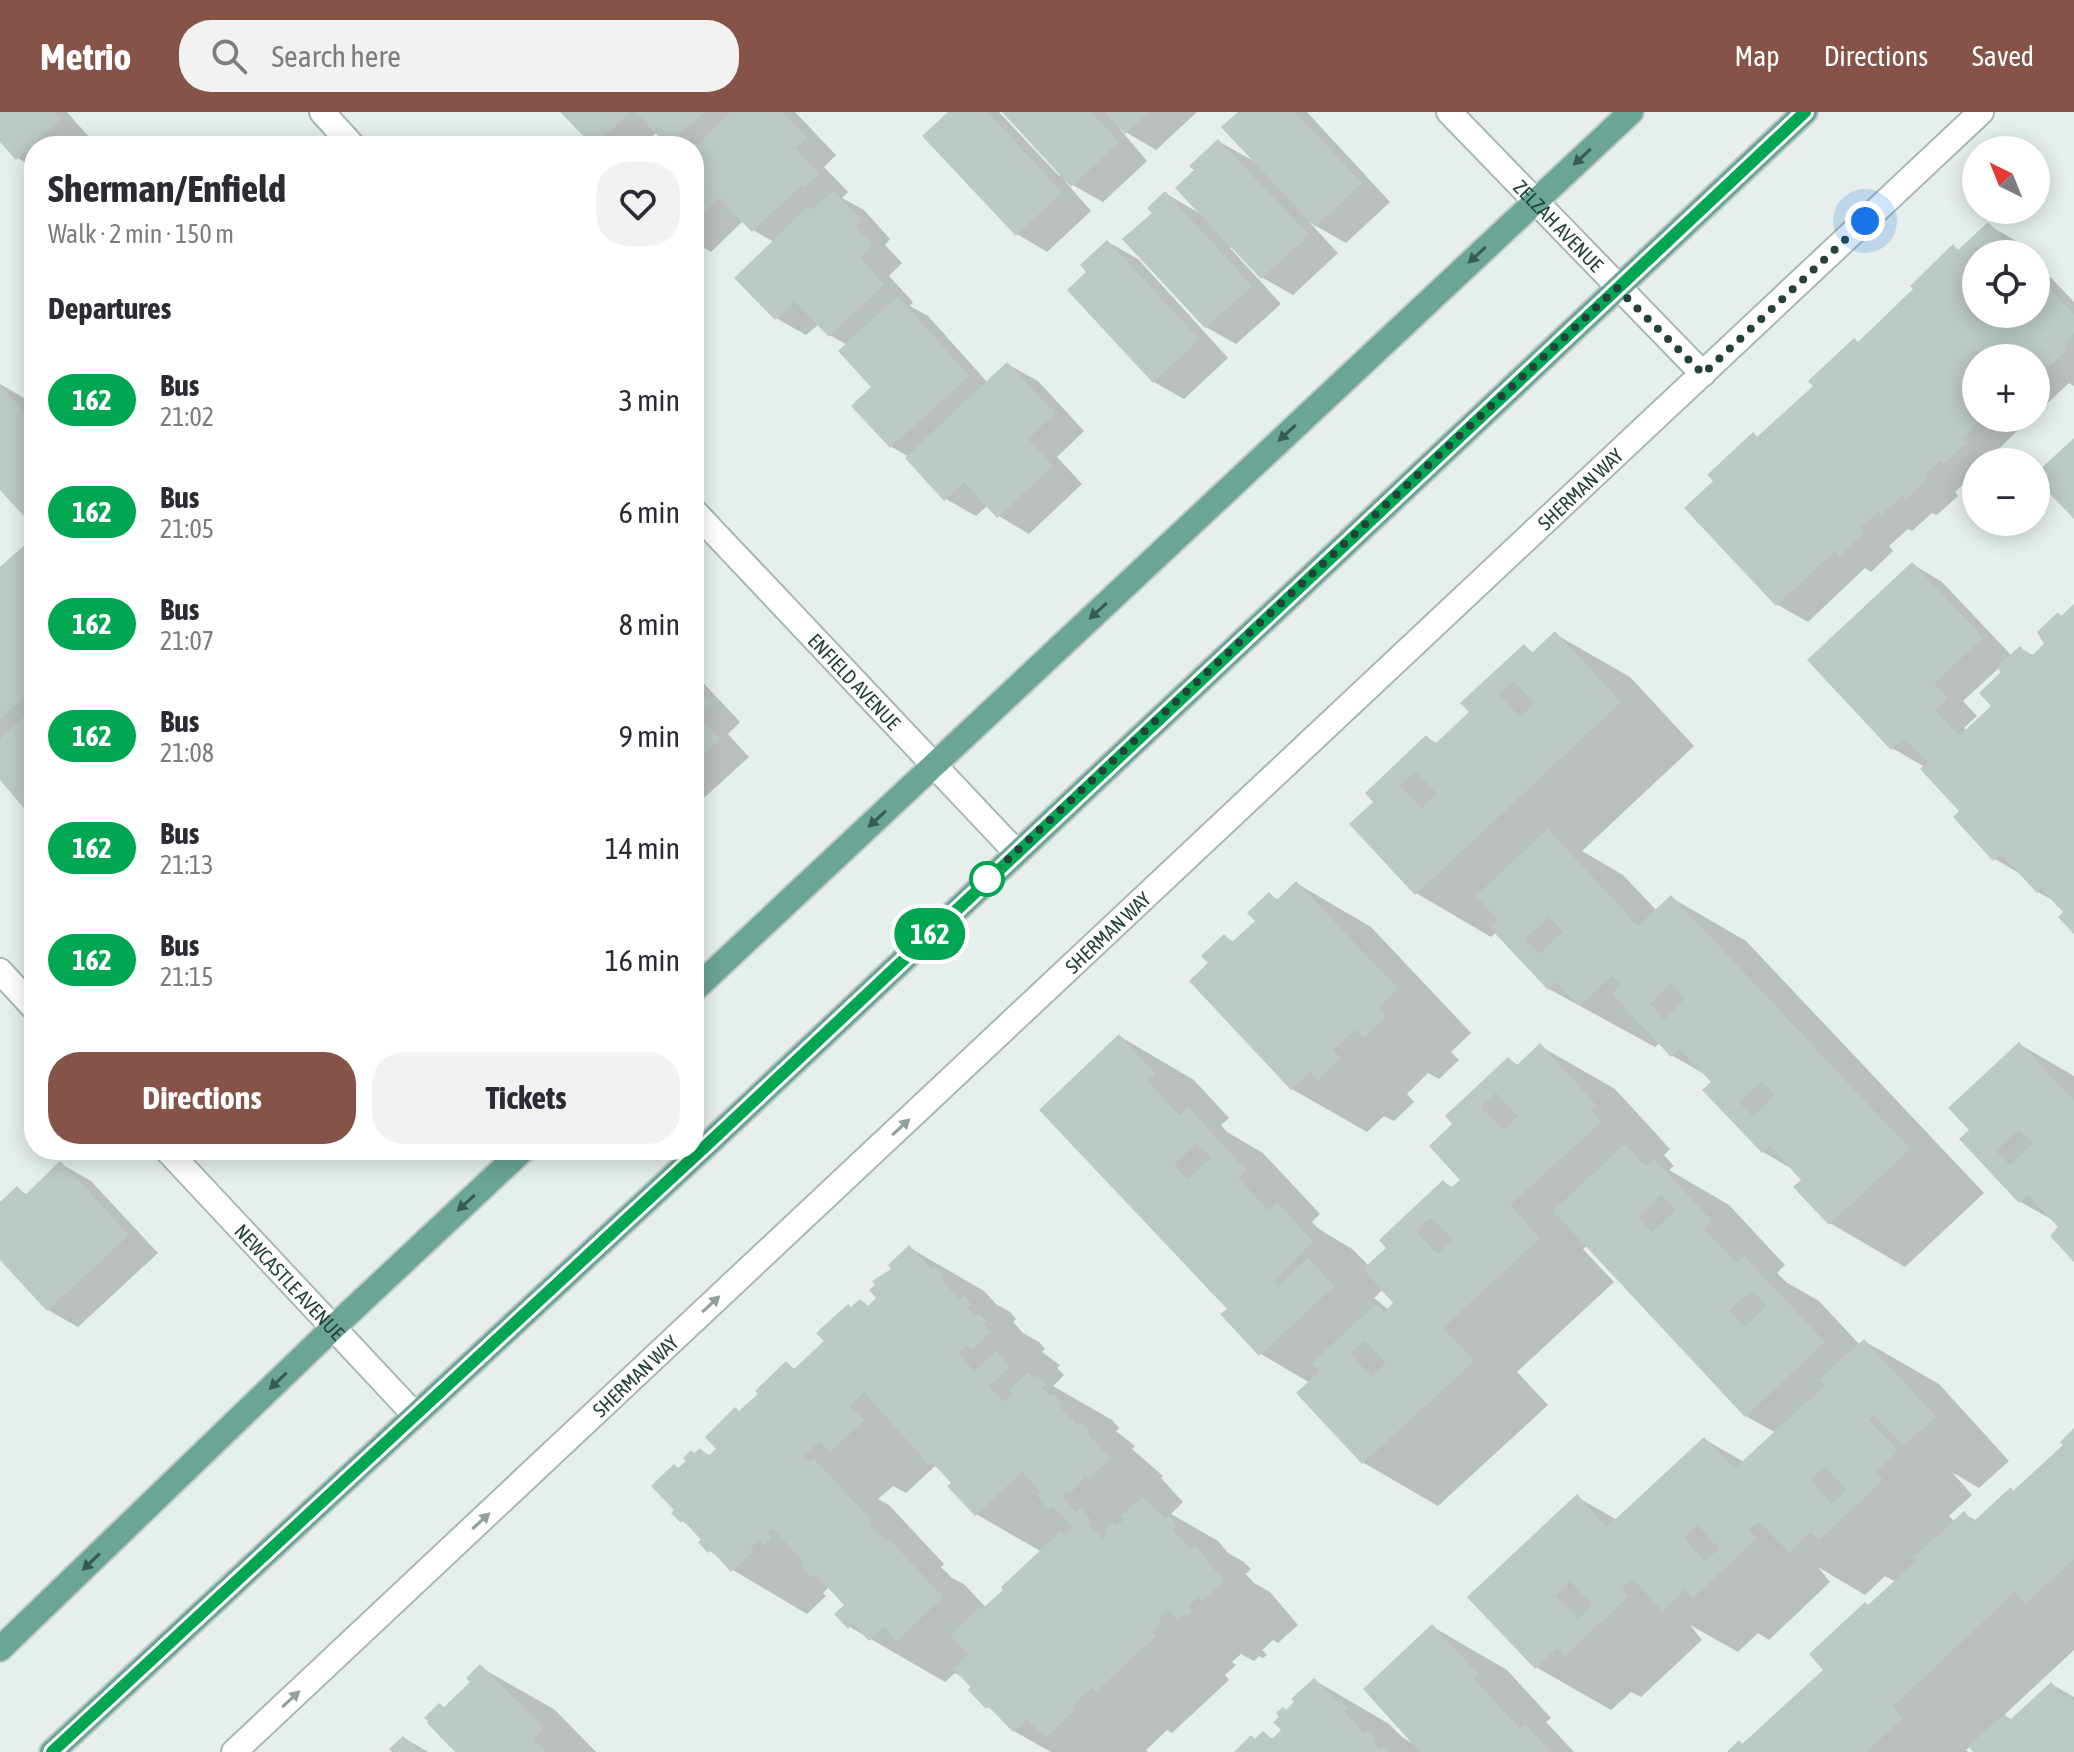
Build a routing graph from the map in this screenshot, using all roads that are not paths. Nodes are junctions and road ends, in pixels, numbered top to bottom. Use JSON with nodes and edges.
{"nodes":[{"id":1,"x":322,"y":112,"type":"edge"},
{"id":2,"x":1449,"y":112,"type":"edge"},
{"id":3,"x":1631,"y":112,"type":"edge"},
{"id":4,"x":1805,"y":112,"type":"edge"},
{"id":5,"x":1981,"y":112,"type":"edge"},
{"id":6,"x":344,"y":136,"type":"edge"},
{"id":7,"x":1534,"y":201,"type":"junction"},
{"id":8,"x":1617,"y":288,"type":"junction"},
{"id":9,"x":1703,"y":374,"type":"junction"},
{"id":10,"x":704,"y":522,"type":"edge"},
{"id":11,"x":933,"y":766,"type":"junction"},
{"id":12,"x":1016,"y":852,"type":"junction"},
{"id":13,"x":0,"y":971,"type":"edge"},
{"id":14,"x":704,"y":981,"type":"edge"},
{"id":15,"x":24,"y":997,"type":"edge"},
{"id":16,"x":704,"y":1148,"type":"edge"},
{"id":17,"x":176,"y":1160,"type":"edge"},
{"id":18,"x":512,"y":1160,"type":"edge"},
{"id":19,"x":690,"y":1160,"type":"edge"},
{"id":20,"x":334,"y":1327,"type":"junction"},
{"id":21,"x":414,"y":1414,"type":"junction"},
{"id":22,"x":0,"y":1649,"type":"edge"},
{"id":23,"x":52,"y":1752,"type":"edge"},
{"id":24,"x":234,"y":1752,"type":"edge"}],
"edges":[{"from":1,"to":6,"type":"street"},
{"from":2,"to":7,"type":"street","name":"ZELZAH AVENUE"},
{"from":3,"to":7,"type":"main road","one_way":true},
{"from":4,"to":8,"type":"main road"},
{"from":5,"to":9,"type":"street","name":"SHERMAN WAY"},
{"from":7,"to":8,"type":"street","name":"ZELZAH AVENUE"},
{"from":7,"to":11,"type":"main road","one_way":true},
{"from":8,"to":9,"type":"street","name":"ZELZAH AVENUE"},
{"from":8,"to":12,"type":"main road"},
{"from":24,"to":9,"type":"street","name":"SHERMAN WAY","one_way":true},
{"from":10,"to":11,"type":"street","name":"ENFIELD AVENUE"},
{"from":11,"to":12,"type":"street","name":"ENFIELD AVENUE"},
{"from":11,"to":14,"type":"main road","one_way":true},
{"from":12,"to":16,"type":"main road"},
{"from":13,"to":15,"type":"street"},
{"from":17,"to":20,"type":"street","name":"NEWCASTLE AVENUE"},
{"from":18,"to":20,"type":"main road","one_way":true},
{"from":19,"to":21,"type":"main road"},
{"from":20,"to":21,"type":"street","name":"NEWCASTLE AVENUE"},
{"from":20,"to":22,"type":"main road","one_way":true},
{"from":21,"to":23,"type":"main road"}]}
